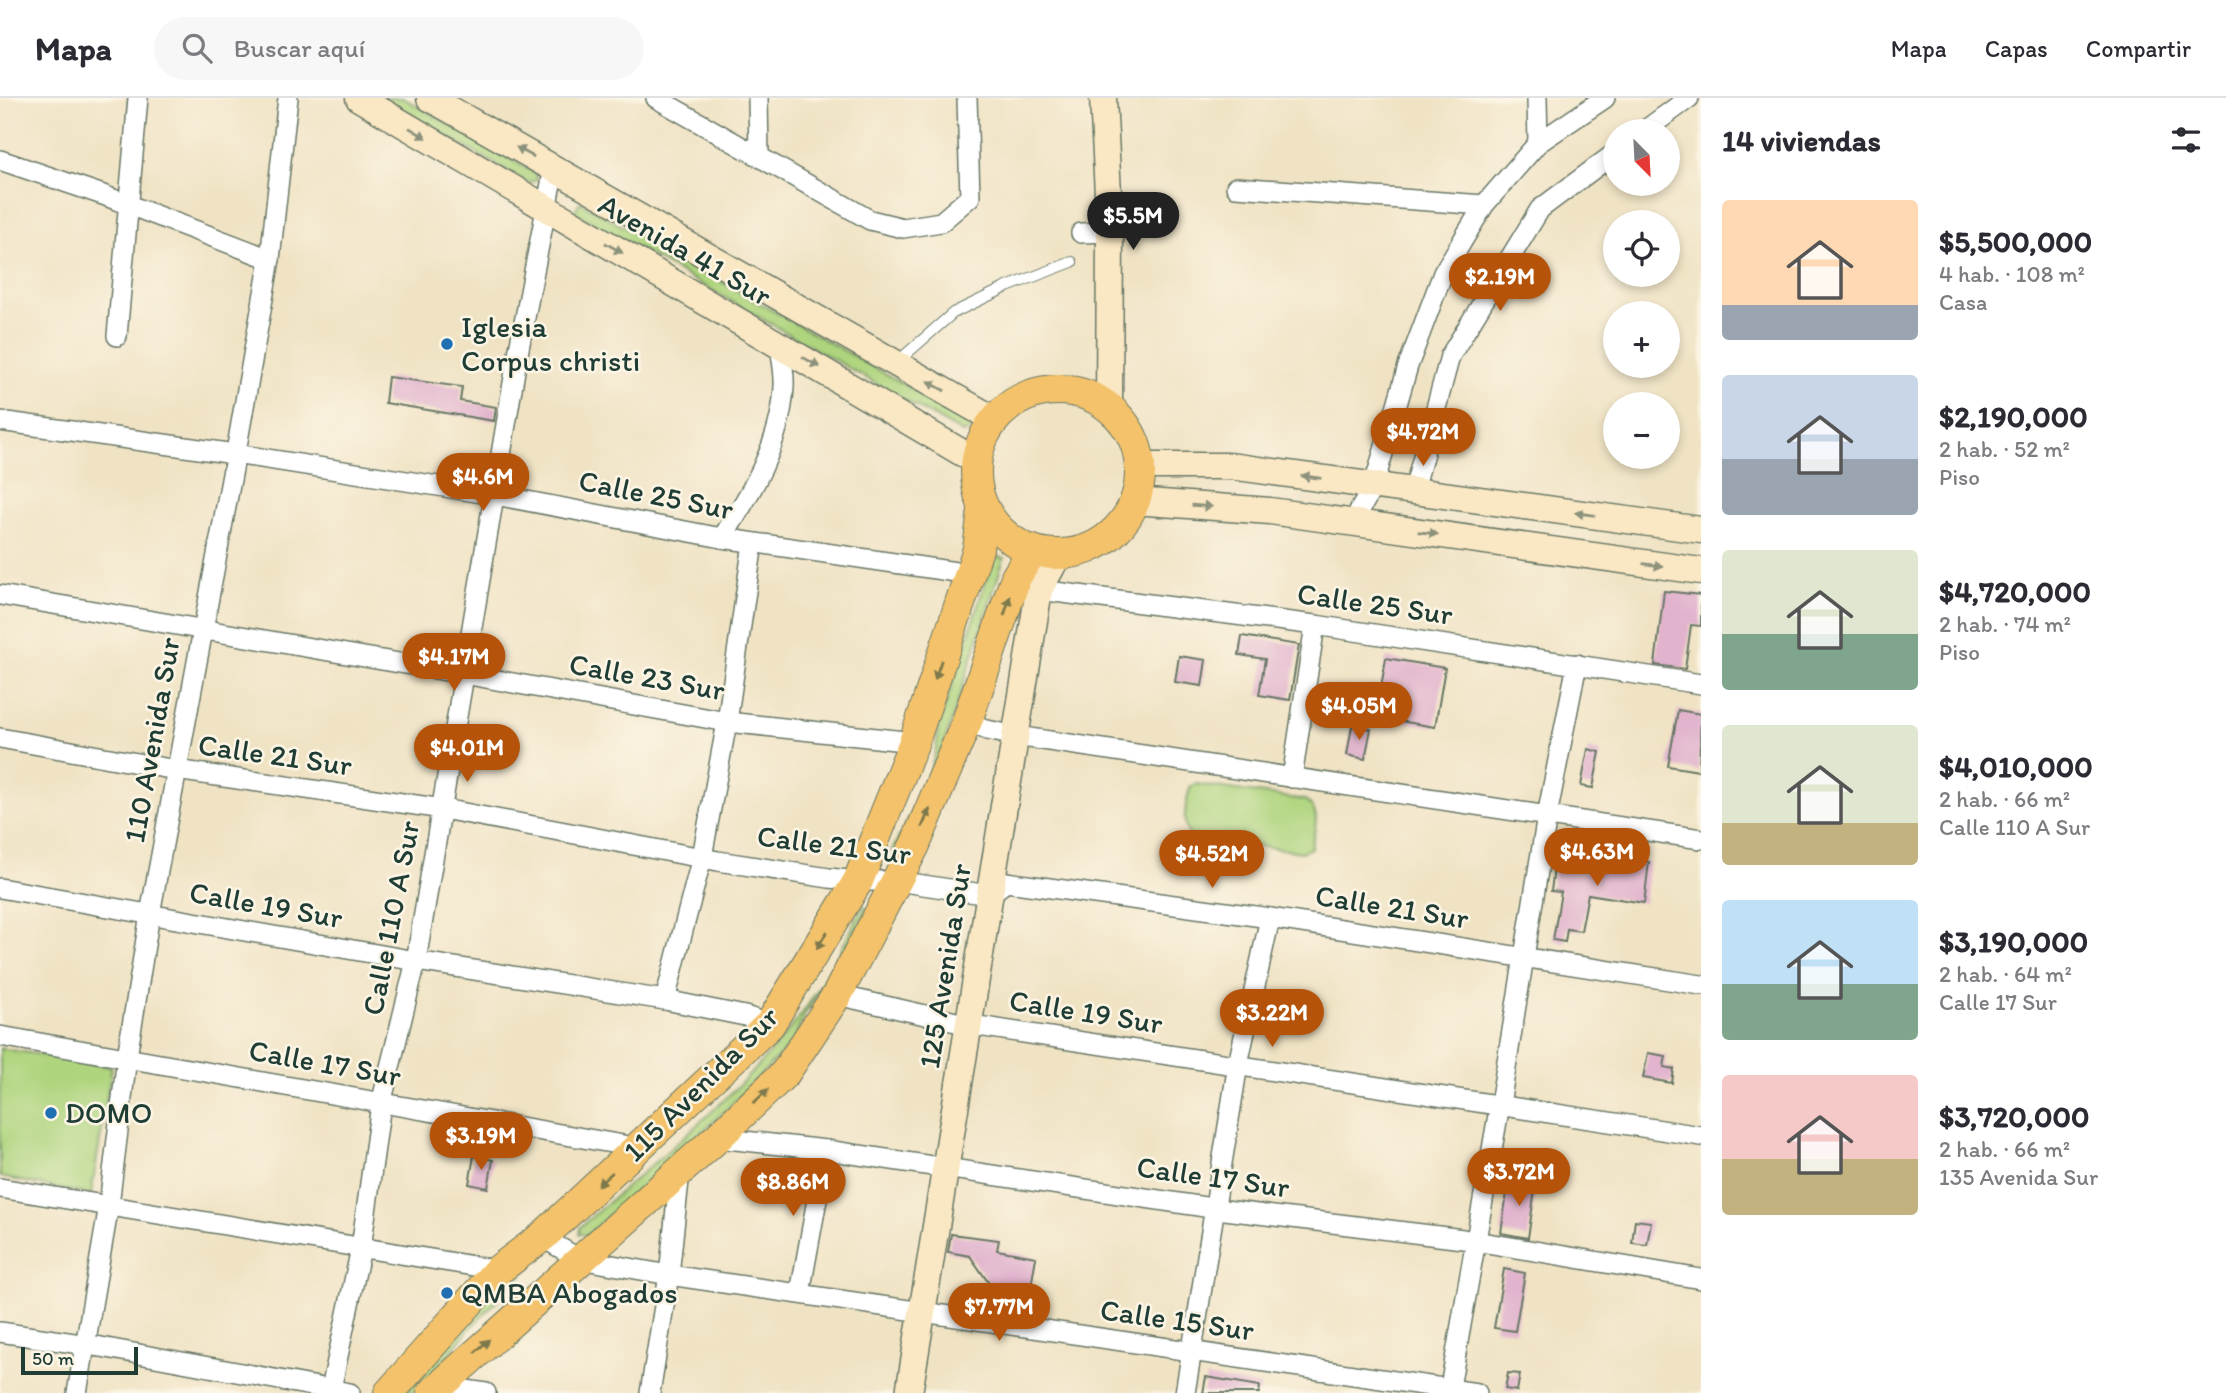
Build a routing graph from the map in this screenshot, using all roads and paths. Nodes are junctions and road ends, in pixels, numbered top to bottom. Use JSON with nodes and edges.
{"nodes":[{"id":1,"x":138,"y":98,"type":"edge"},
{"id":2,"x":288,"y":98,"type":"edge"},
{"id":3,"x":359,"y":98,"type":"edge"},
{"id":4,"x":430,"y":98,"type":"edge"},
{"id":5,"x":656,"y":98,"type":"edge"},
{"id":6,"x":758,"y":98,"type":"edge"},
{"id":7,"x":967,"y":98,"type":"edge"},
{"id":8,"x":1103,"y":98,"type":"edge"},
{"id":9,"x":1537,"y":98,"type":"edge"},
{"id":10,"x":1605,"y":98,"type":"edge"},
{"id":11,"x":1689,"y":98,"type":"edge"},
{"id":12,"x":1660,"y":119,"type":"edge"},
{"id":13,"x":1538,"y":143,"type":"junction"},
{"id":14,"x":759,"y":157,"type":"junction"},
{"id":15,"x":0,"y":160,"type":"edge"},
{"id":16,"x":1603,"y":162,"type":"edge"},
{"id":17,"x":554,"y":168,"type":"junction"},
{"id":18,"x":1236,"y":187,"type":"dead end"},
{"id":19,"x":1484,"y":205,"type":"junction"},
{"id":20,"x":129,"y":206,"type":"junction"},
{"id":21,"x":545,"y":208,"type":"junction"},
{"id":22,"x":1110,"y":232,"type":"junction"},
{"id":23,"x":1081,"y":233,"type":"dead end"},
{"id":24,"x":270,"y":259,"type":"junction"},
{"id":25,"x":1072,"y":262,"type":"dead end"},
{"id":26,"x":117,"y":336,"type":"dead end"},
{"id":27,"x":780,"y":343,"type":"junction"},
{"id":28,"x":895,"y":363,"type":"junction"},
{"id":29,"x":1109,"y":407,"type":"junction"},
{"id":30,"x":995,"y":420,"type":"junction"},
{"id":31,"x":0,"y":421,"type":"edge"},
{"id":32,"x":236,"y":454,"type":"junction"},
{"id":33,"x":976,"y":461,"type":"junction"},
{"id":34,"x":1141,"y":466,"type":"junction"},
{"id":35,"x":1374,"y":485,"type":"junction"},
{"id":36,"x":1413,"y":490,"type":"junction"},
{"id":37,"x":495,"y":495,"type":"junction"},
{"id":38,"x":1134,"y":501,"type":"junction"},
{"id":39,"x":983,"y":510,"type":"junction"},
{"id":40,"x":1353,"y":522,"type":"junction"},
{"id":41,"x":1701,"y":530,"type":"edge"},
{"id":42,"x":722,"y":538,"type":"junction"},
{"id":43,"x":753,"y":543,"type":"junction"},
{"id":44,"x":1046,"y":552,"type":"junction"},
{"id":45,"x":1701,"y":571,"type":"edge"},
{"id":46,"x":970,"y":574,"type":"junction"},
{"id":47,"x":1039,"y":590,"type":"junction"},
{"id":48,"x":0,"y":595,"type":"edge"},
{"id":49,"x":1315,"y":625,"type":"junction"},
{"id":50,"x":202,"y":629,"type":"junction"},
{"id":51,"x":1577,"y":664,"type":"junction"},
{"id":52,"x":464,"y":674,"type":"junction"},
{"id":53,"x":1701,"y":684,"type":"edge"},
{"id":54,"x":967,"y":721,"type":"junction"},
{"id":55,"x":727,"y":722,"type":"junction"},
{"id":56,"x":1016,"y":736,"type":"junction"},
{"id":57,"x":0,"y":738,"type":"edge"},
{"id":58,"x":914,"y":742,"type":"junction"},
{"id":59,"x":176,"y":771,"type":"junction"},
{"id":60,"x":1292,"y":778,"type":"junction"},
{"id":61,"x":443,"y":809,"type":"junction"},
{"id":62,"x":1547,"y":816,"type":"junction"},
{"id":63,"x":1701,"y":839,"type":"edge"},
{"id":64,"x":702,"y":857,"type":"junction"},
{"id":65,"x":858,"y":881,"type":"junction"},
{"id":66,"x":897,"y":881,"type":"junction"},
{"id":67,"x":0,"y":888,"type":"edge"},
{"id":68,"x":989,"y":895,"type":"junction"},
{"id":69,"x":150,"y":914,"type":"junction"},
{"id":70,"x":1269,"y":919,"type":"junction"},
{"id":71,"x":1523,"y":957,"type":"junction"},
{"id":72,"x":416,"y":961,"type":"junction"},
{"id":73,"x":1701,"y":985,"type":"edge"},
{"id":74,"x":837,"y":995,"type":"junction"},
{"id":75,"x":665,"y":1000,"type":"junction"},
{"id":76,"x":770,"y":1024,"type":"junction"},
{"id":77,"x":969,"y":1024,"type":"junction"},
{"id":78,"x":0,"y":1036,"type":"edge"},
{"id":79,"x":127,"y":1057,"type":"junction"},
{"id":80,"x":1238,"y":1064,"type":"junction"},
{"id":81,"x":381,"y":1104,"type":"junction"},
{"id":82,"x":1500,"y":1104,"type":"junction"},
{"id":83,"x":1701,"y":1136,"type":"edge"},
{"id":84,"x":717,"y":1138,"type":"junction"},
{"id":85,"x":640,"y":1148,"type":"junction"},
{"id":86,"x":826,"y":1150,"type":"junction"},
{"id":87,"x":944,"y":1169,"type":"junction"},
{"id":88,"x":680,"y":1171,"type":"junction"},
{"id":89,"x":0,"y":1188,"type":"edge"},
{"id":90,"x":109,"y":1205,"type":"junction"},
{"id":91,"x":1214,"y":1207,"type":"junction"},
{"id":92,"x":542,"y":1237,"type":"junction"},
{"id":93,"x":1476,"y":1242,"type":"junction"},
{"id":94,"x":361,"y":1248,"type":"junction"},
{"id":95,"x":579,"y":1259,"type":"junction"},
{"id":96,"x":498,"y":1270,"type":"junction"},
{"id":97,"x":669,"y":1275,"type":"junction"},
{"id":98,"x":1701,"y":1279,"type":"edge"},
{"id":99,"x":800,"y":1293,"type":"junction"},
{"id":100,"x":922,"y":1312,"type":"junction"},
{"id":101,"x":0,"y":1332,"type":"edge"},
{"id":102,"x":84,"y":1345,"type":"junction"},
{"id":103,"x":1192,"y":1352,"type":"junction"},
{"id":104,"x":435,"y":1389,"type":"edge"},
{"id":105,"x":341,"y":1391,"type":"edge"},
{"id":106,"x":1450,"y":1391,"type":"edge"},
{"id":107,"x":77,"y":1393,"type":"edge"},
{"id":108,"x":389,"y":1393,"type":"edge"},
{"id":109,"x":486,"y":1393,"type":"edge"},
{"id":110,"x":650,"y":1393,"type":"edge"},
{"id":111,"x":909,"y":1393,"type":"edge"},
{"id":112,"x":1185,"y":1393,"type":"edge"},
{"id":113,"x":1477,"y":1393,"type":"edge"}],
"edges":[{"from":1,"to":20,"type":"street"},
{"from":2,"to":24,"type":"street","name":"110 Avenida Sur"},
{"from":3,"to":21,"type":"main road","name":"Avenida 41 Sur","one_way":true},
{"from":17,"to":4,"type":"main road","name":"Avenida 41 Sur","one_way":true},
{"from":5,"to":14,"type":"street"},
{"from":6,"to":14,"type":"street"},
{"from":7,"to":14,"type":"street"},
{"from":8,"to":22,"type":"main road"},
{"from":9,"to":13,"type":"street"},
{"from":10,"to":13,"type":"street"},
{"from":11,"to":12,"type":"street"},
{"from":13,"to":19,"type":"street"},
{"from":15,"to":20,"type":"street"},
{"from":16,"to":36,"type":"street"},
{"from":17,"to":21,"type":"street","name":"Calle 110 A Sur"},
{"from":17,"to":28,"type":"main road","name":"Avenida 41 Sur"},
{"from":18,"to":19,"type":"street"},
{"from":19,"to":35,"type":"street"},
{"from":20,"to":24,"type":"street"},
{"from":20,"to":26,"type":"street"},
{"from":21,"to":27,"type":"main road","name":"Avenida 41 Sur","one_way":true},
{"from":21,"to":37,"type":"street","name":"Calle 110 A Sur"},
{"from":22,"to":23,"type":"street"},
{"from":22,"to":29,"type":"main road"},
{"from":24,"to":32,"type":"street","name":"110 Avenida Sur"},
{"from":25,"to":28,"type":"lane"},
{"from":27,"to":33,"type":"main road","name":"Avenida 41 Sur","one_way":true},
{"from":27,"to":42,"type":"street"},
{"from":30,"to":28,"type":"main road","name":"Avenida 41 Sur","one_way":true},
{"from":29,"to":30,"type":"main road"},
{"from":29,"to":34,"type":"main road"},
{"from":30,"to":33,"type":"main road"},
{"from":31,"to":32,"type":"street","name":"Calle 25 Sur"},
{"from":32,"to":37,"type":"street","name":"Calle 25 Sur"},
{"from":32,"to":50,"type":"street","name":"110 Avenida Sur"},
{"from":33,"to":39,"type":"main road"},
{"from":35,"to":34,"type":"main road","one_way":true},
{"from":34,"to":38,"type":"main road"},
{"from":35,"to":36,"type":"main road"},
{"from":35,"to":40,"type":"street"},
{"from":41,"to":36,"type":"main road","one_way":true},
{"from":37,"to":42,"type":"street","name":"Calle 25 Sur"},
{"from":37,"to":52,"type":"street","name":"Calle 110 A Sur"},
{"from":38,"to":40,"type":"main road","one_way":true},
{"from":38,"to":44,"type":"main road"},
{"from":39,"to":44,"type":"main road"},
{"from":39,"to":46,"type":"main road","name":"115 Avenida Sur"},
{"from":40,"to":45,"type":"main road","one_way":true},
{"from":42,"to":43,"type":"street","name":"Calle 25 Sur"},
{"from":43,"to":46,"type":"street","name":"Calle 25 Sur"},
{"from":43,"to":55,"type":"street"},
{"from":44,"to":47,"type":"main road","name":"125 Avenida Sur"},
{"from":54,"to":44,"type":"main road","name":"115 Avenida Sur","one_way":true},
{"from":46,"to":58,"type":"main road","name":"115 Avenida Sur","one_way":true},
{"from":47,"to":49,"type":"street","name":"Calle 25 Sur"},
{"from":47,"to":56,"type":"main road","name":"125 Avenida Sur"},
{"from":48,"to":50,"type":"street","name":"Calle 23 Sur"},
{"from":49,"to":51,"type":"street","name":"Calle 25 Sur"},
{"from":49,"to":60,"type":"street"},
{"from":50,"to":52,"type":"street","name":"Calle 23 Sur"},
{"from":50,"to":59,"type":"street","name":"110 Avenida Sur"},
{"from":51,"to":53,"type":"street","name":"Calle 25 Sur"},
{"from":51,"to":62,"type":"street"},
{"from":52,"to":55,"type":"street","name":"Calle 23 Sur"},
{"from":52,"to":61,"type":"street","name":"Calle 110 A Sur"},
{"from":54,"to":56,"type":"street"},
{"from":66,"to":54,"type":"main road","name":"115 Avenida Sur","one_way":true},
{"from":55,"to":58,"type":"street","name":"Calle 23 Sur"},
{"from":55,"to":64,"type":"street"},
{"from":56,"to":60,"type":"street"},
{"from":56,"to":68,"type":"main road","name":"125 Avenida Sur"},
{"from":57,"to":59,"type":"street","name":"Calle 21 Sur"},
{"from":58,"to":65,"type":"main road","name":"115 Avenida Sur"},
{"from":59,"to":61,"type":"street","name":"Calle 21 Sur"},
{"from":59,"to":69,"type":"street","name":"110 Avenida Sur"},
{"from":60,"to":62,"type":"street"},
{"from":61,"to":64,"type":"street","name":"Calle 21 Sur"},
{"from":61,"to":72,"type":"street","name":"Calle 110 A Sur"},
{"from":62,"to":63,"type":"street"},
{"from":62,"to":71,"type":"street"},
{"from":64,"to":65,"type":"street","name":"Calle 21 Sur"},
{"from":64,"to":75,"type":"street"},
{"from":65,"to":66,"type":"street","name":"Calle 21 Sur"},
{"from":65,"to":76,"type":"main road","name":"115 Avenida Sur","one_way":true},
{"from":66,"to":68,"type":"street","name":"Calle 21 Sur"},
{"from":66,"to":74,"type":"main road","name":"115 Avenida Sur"},
{"from":67,"to":69,"type":"street","name":"Calle 19 Sur"},
{"from":68,"to":70,"type":"street","name":"Calle 21 Sur"},
{"from":68,"to":77,"type":"main road","name":"125 Avenida Sur"},
{"from":69,"to":72,"type":"street","name":"Calle 19 Sur"},
{"from":69,"to":79,"type":"street","name":"110 Avenida Sur"},
{"from":70,"to":71,"type":"street","name":"Calle 21 Sur"},
{"from":70,"to":80,"type":"street"},
{"from":71,"to":73,"type":"street","name":"Calle 21 Sur"},
{"from":71,"to":82,"type":"street"},
{"from":72,"to":75,"type":"street","name":"Calle 19 Sur"},
{"from":72,"to":81,"type":"street","name":"Calle 110 A Sur"},
{"from":74,"to":77,"type":"street","name":"Calle 19 Sur"},
{"from":84,"to":74,"type":"main road","name":"115 Avenida Sur","one_way":true},
{"from":75,"to":76,"type":"street","name":"Calle 19 Sur"},
{"from":76,"to":85,"type":"main road","name":"115 Avenida Sur"},
{"from":77,"to":80,"type":"street","name":"Calle 19 Sur"},
{"from":77,"to":87,"type":"main road","name":"125 Avenida Sur"},
{"from":78,"to":79,"type":"street","name":"Calle 17 Sur"},
{"from":79,"to":81,"type":"street","name":"Calle 17 Sur"},
{"from":79,"to":90,"type":"street","name":"110 Avenida Sur"},
{"from":80,"to":82,"type":"street","name":"Calle 19 Sur"},
{"from":80,"to":91,"type":"street"},
{"from":81,"to":85,"type":"street","name":"Calle 17 Sur"},
{"from":81,"to":94,"type":"street","name":"Calle 110 A Sur"},
{"from":82,"to":83,"type":"street","name":"Calle 19 Sur"},
{"from":82,"to":93,"type":"street"},
{"from":84,"to":86,"type":"street","name":"Calle 17 Sur"},
{"from":84,"to":88,"type":"main road","name":"115 Avenida Sur"},
{"from":85,"to":92,"type":"main road","name":"115 Avenida Sur","one_way":true},
{"from":86,"to":87,"type":"street","name":"Calle 17 Sur"},
{"from":86,"to":99,"type":"street"},
{"from":87,"to":91,"type":"street","name":"Calle 17 Sur"},
{"from":87,"to":100,"type":"main road","name":"125 Avenida Sur"},
{"from":88,"to":95,"type":"main road","name":"115 Avenida Sur"},
{"from":88,"to":97,"type":"street"},
{"from":89,"to":90,"type":"street"},
{"from":90,"to":94,"type":"street"},
{"from":90,"to":102,"type":"street","name":"110 Avenida Sur"},
{"from":91,"to":93,"type":"street","name":"Calle 17 Sur"},
{"from":91,"to":103,"type":"street"},
{"from":92,"to":95,"type":"street","name":"Calle 15 Sur"},
{"from":92,"to":96,"type":"main road","name":"115 Avenida Sur"},
{"from":93,"to":98,"type":"street","name":"Calle 17 Sur"},
{"from":93,"to":106,"type":"street"},
{"from":94,"to":96,"type":"street"},
{"from":94,"to":105,"type":"street","name":"Calle 110 A Sur"},
{"from":95,"to":97,"type":"street","name":"Calle 15 Sur"},
{"from":104,"to":95,"type":"main road","name":"115 Avenida Sur","one_way":true},
{"from":96,"to":108,"type":"main road","name":"115 Avenida Sur"},
{"from":97,"to":99,"type":"street","name":"Calle 15 Sur"},
{"from":97,"to":110,"type":"street"},
{"from":99,"to":100,"type":"street","name":"Calle 15 Sur"},
{"from":100,"to":103,"type":"street","name":"Calle 15 Sur"},
{"from":100,"to":111,"type":"main road","name":"125 Avenida Sur"},
{"from":101,"to":102,"type":"street"},
{"from":102,"to":105,"type":"street"},
{"from":102,"to":107,"type":"street","name":"110 Avenida Sur"},
{"from":103,"to":106,"type":"street","name":"Calle 15 Sur"},
{"from":103,"to":112,"type":"street"},
{"from":104,"to":109,"type":"street"},
{"from":106,"to":113,"type":"street","name":"Calle 15 Sur"}]}
